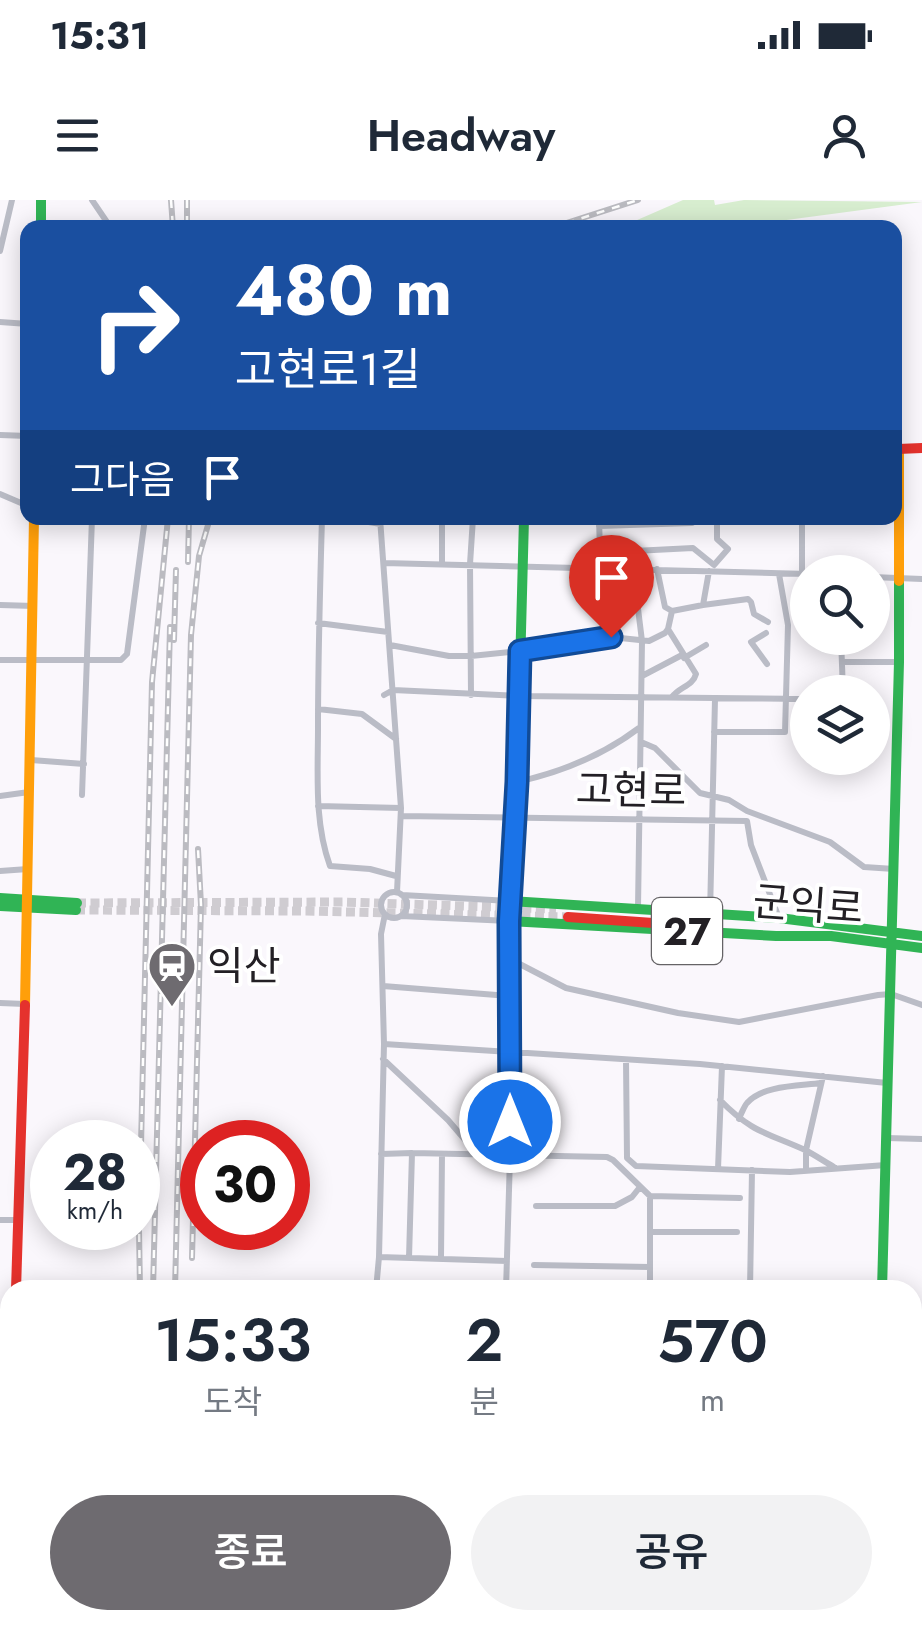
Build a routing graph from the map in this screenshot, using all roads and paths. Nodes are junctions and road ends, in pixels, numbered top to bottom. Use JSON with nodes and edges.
{"nodes":[{"id":1,"x":12,"y":200,"type":"edge"},
{"id":2,"x":0,"y":251,"type":"edge"},
{"id":3,"x":0,"y":435,"type":"edge"},
{"id":4,"x":0,"y":443,"type":"edge"},
{"id":5,"x":34,"y":525,"type":"edge"},
{"id":6,"x":92,"y":525,"type":"edge"},
{"id":7,"x":144,"y":525,"type":"edge"},
{"id":8,"x":322,"y":525,"type":"edge"},
{"id":9,"x":380,"y":525,"type":"edge"},
{"id":10,"x":442,"y":525,"type":"edge"},
{"id":11,"x":473,"y":525,"type":"edge"},
{"id":12,"x":524,"y":525,"type":"edge"},
{"id":13,"x":599,"y":525,"type":"edge"},
{"id":14,"x":717,"y":525,"type":"edge"},
{"id":15,"x":802,"y":525,"type":"edge"},
{"id":16,"x":898,"y":525,"type":"edge"},
{"id":17,"x":634,"y":551,"type":"junction"},
{"id":18,"x":804,"y":555,"type":"edge"},
{"id":19,"x":384,"y":563,"type":"junction"},
{"id":20,"x":442,"y":563,"type":"junction"},
{"id":21,"x":470,"y":564,"type":"junction"},
{"id":22,"x":523,"y":566,"type":"junction"},
{"id":23,"x":634,"y":568,"type":"junction"},
{"id":24,"x":657,"y":569,"type":"junction"},
{"id":25,"x":710,"y":571,"type":"junction"},
{"id":26,"x":779,"y":574,"type":"junction"},
{"id":27,"x":790,"y":574,"type":"edge"},
{"id":28,"x":890,"y":578,"type":"edge"},
{"id":29,"x":899,"y":578,"type":"junction"},
{"id":30,"x":922,"y":580,"type":"edge"},
{"id":31,"x":704,"y":605,"type":"junction"},
{"id":32,"x":0,"y":606,"type":"edge"},
{"id":33,"x":36,"y":606,"type":"junction"},
{"id":34,"x":672,"y":612,"type":"junction"},
{"id":35,"x":318,"y":622,"type":"junction"},
{"id":36,"x":768,"y":622,"type":"dead end"},
{"id":37,"x":668,"y":629,"type":"junction"},
{"id":38,"x":388,"y":632,"type":"junction"},
{"id":39,"x":766,"y":632,"type":"dead end"},
{"id":40,"x":642,"y":641,"type":"junction"},
{"id":41,"x":390,"y":645,"type":"junction"},
{"id":42,"x":706,"y":645,"type":"dead end"},
{"id":43,"x":520,"y":651,"type":"junction"},
{"id":44,"x":842,"y":655,"type":"edge"},
{"id":45,"x":471,"y":656,"type":"junction"},
{"id":46,"x":683,"y":657,"type":"junction"},
{"id":47,"x":0,"y":660,"type":"edge"},
{"id":48,"x":33,"y":660,"type":"junction"},
{"id":49,"x":88,"y":660,"type":"junction"},
{"id":50,"x":843,"y":662,"type":"junction"},
{"id":51,"x":899,"y":662,"type":"junction"},
{"id":52,"x":767,"y":664,"type":"dead end"},
{"id":53,"x":843,"y":675,"type":"edge"},
{"id":54,"x":642,"y":676,"type":"junction"},
{"id":55,"x":393,"y":690,"type":"junction"},
{"id":56,"x":384,"y":695,"type":"dead end"},
{"id":57,"x":471,"y":695,"type":"junction"},
{"id":58,"x":519,"y":696,"type":"junction"},
{"id":59,"x":642,"y":697,"type":"junction"},
{"id":60,"x":670,"y":698,"type":"junction"},
{"id":61,"x":715,"y":699,"type":"junction"},
{"id":62,"x":785,"y":700,"type":"junction"},
{"id":63,"x":790,"y":700,"type":"edge"},
{"id":64,"x":318,"y":709,"type":"junction"},
{"id":65,"x":640,"y":727,"type":"junction"},
{"id":66,"x":714,"y":732,"type":"junction"},
{"id":67,"x":397,"y":739,"type":"junction"},
{"id":68,"x":640,"y":742,"type":"junction"},
{"id":69,"x":31,"y":760,"type":"junction"},
{"id":70,"x":84,"y":764,"type":"junction"},
{"id":71,"x":517,"y":782,"type":"junction"},
{"id":72,"x":29,"y":792,"type":"junction"},
{"id":73,"x":82,"y":795,"type":"dead end"},
{"id":74,"x":713,"y":795,"type":"junction"},
{"id":75,"x":0,"y":796,"type":"edge"},
{"id":76,"x":318,"y":806,"type":"junction"},
{"id":77,"x":401,"y":812,"type":"junction"},
{"id":78,"x":515,"y":819,"type":"junction"},
{"id":79,"x":639,"y":821,"type":"junction"},
{"id":80,"x":713,"y":821,"type":"junction"},
{"id":81,"x":747,"y":821,"type":"joint"},
{"id":82,"x":28,"y":869,"type":"junction"},
{"id":83,"x":894,"y":870,"type":"junction"},
{"id":84,"x":0,"y":871,"type":"edge"},
{"id":85,"x":396,"y":876,"type":"junction"},
{"id":86,"x":400,"y":894,"type":"junction"},
{"id":87,"x":492,"y":900,"type":"junction"},
{"id":88,"x":510,"y":901,"type":"junction"},
{"id":89,"x":0,"y":902,"type":"edge"},
{"id":90,"x":29,"y":904,"type":"junction"},
{"id":91,"x":77,"y":907,"type":"tunnel mouth"},
{"id":92,"x":638,"y":908,"type":"junction"},
{"id":93,"x":566,"y":913,"type":"junction"},
{"id":94,"x":385,"y":914,"type":"junction"},
{"id":95,"x":710,"y":914,"type":"junction"},
{"id":96,"x":401,"y":916,"type":"junction"},
{"id":97,"x":500,"y":916,"type":"junction"},
{"id":98,"x":780,"y":918,"type":"junction"},
{"id":99,"x":810,"y":929,"type":"junction"},
{"id":100,"x":892,"y":936,"type":"junction"},
{"id":101,"x":922,"y":936,"type":"edge"},
{"id":102,"x":922,"y":948,"type":"edge"},
{"id":103,"x":510,"y":959,"type":"junction"},
{"id":104,"x":383,"y":986,"type":"junction"},
{"id":105,"x":892,"y":994,"type":"junction"},
{"id":106,"x":509,"y":996,"type":"junction"},
{"id":107,"x":0,"y":1002,"type":"edge"},
{"id":108,"x":26,"y":1004,"type":"junction"},
{"id":109,"x":922,"y":1005,"type":"edge"},
{"id":110,"x":384,"y":1044,"type":"junction"},
{"id":111,"x":510,"y":1052,"type":"junction"},
{"id":112,"x":382,"y":1059,"type":"junction"},
{"id":113,"x":626,"y":1060,"type":"junction"},
{"id":114,"x":722,"y":1066,"type":"junction"},
{"id":115,"x":822,"y":1079,"type":"junction"},
{"id":116,"x":889,"y":1083,"type":"junction"},
{"id":117,"x":720,"y":1100,"type":"junction"},
{"id":118,"x":739,"y":1119,"type":"junction"},
{"id":119,"x":887,"y":1138,"type":"junction"},
{"id":120,"x":922,"y":1139,"type":"edge"},
{"id":121,"x":806,"y":1150,"type":"junction"},
{"id":122,"x":412,"y":1153,"type":"junction"},
{"id":123,"x":380,"y":1154,"type":"junction"},
{"id":124,"x":442,"y":1154,"type":"junction"},
{"id":125,"x":479,"y":1156,"type":"junction"},
{"id":126,"x":510,"y":1157,"type":"junction"},
{"id":127,"x":886,"y":1165,"type":"junction"},
{"id":128,"x":718,"y":1169,"type":"junction"},
{"id":129,"x":836,"y":1169,"type":"junction"},
{"id":130,"x":752,"y":1170,"type":"junction"},
{"id":131,"x":806,"y":1171,"type":"junction"},
{"id":132,"x":640,"y":1186,"type":"junction"},
{"id":133,"x":650,"y":1196,"type":"junction"},
{"id":134,"x":740,"y":1198,"type":"dead end"},
{"id":135,"x":536,"y":1206,"type":"dead end"},
{"id":136,"x":0,"y":1220,"type":"edge"},
{"id":137,"x":18,"y":1220,"type":"junction"},
{"id":138,"x":650,"y":1232,"type":"junction"},
{"id":139,"x":738,"y":1232,"type":"dead end"},
{"id":140,"x":379,"y":1258,"type":"junction"},
{"id":141,"x":409,"y":1258,"type":"junction"},
{"id":142,"x":441,"y":1258,"type":"junction"},
{"id":143,"x":506,"y":1261,"type":"junction"},
{"id":144,"x":534,"y":1265,"type":"dead end"},
{"id":145,"x":650,"y":1267,"type":"junction"},
{"id":146,"x":16,"y":1280,"type":"edge"},
{"id":147,"x":377,"y":1280,"type":"edge"},
{"id":148,"x":506,"y":1280,"type":"edge"},
{"id":149,"x":650,"y":1280,"type":"edge"},
{"id":150,"x":750,"y":1280,"type":"edge"},
{"id":151,"x":882,"y":1280,"type":"edge"}],
"edges":[{"from":1,"to":2,"type":"street"},
{"from":3,"to":4,"type":"street"},
{"from":5,"to":33,"type":"street"},
{"from":6,"to":49,"type":"street"},
{"from":7,"to":49,"type":"street"},
{"from":8,"to":35,"type":"street"},
{"from":9,"to":19,"type":"street"},
{"from":10,"to":20,"type":"street"},
{"from":11,"to":21,"type":"street"},
{"from":12,"to":22,"type":"street","name":"고현로"},
{"from":13,"to":17,"type":"street"},
{"from":14,"to":17,"type":"street"},
{"from":15,"to":18,"type":"street"},
{"from":16,"to":29,"type":"street"},
{"from":17,"to":23,"type":"street"},
{"from":19,"to":20,"type":"street"},
{"from":19,"to":38,"type":"street"},
{"from":20,"to":21,"type":"street"},
{"from":21,"to":22,"type":"street"},
{"from":21,"to":45,"type":"street"},
{"from":22,"to":23,"type":"street"},
{"from":22,"to":43,"type":"street","name":"고현로"},
{"from":23,"to":24,"type":"street"},
{"from":23,"to":40,"type":"street"},
{"from":24,"to":25,"type":"street"},
{"from":24,"to":34,"type":"street"},
{"from":25,"to":26,"type":"street"},
{"from":25,"to":31,"type":"street"},
{"from":26,"to":27,"type":"street"},
{"from":26,"to":62,"type":"street"},
{"from":28,"to":29,"type":"street"},
{"from":29,"to":30,"type":"street"},
{"from":29,"to":51,"type":"street"},
{"from":31,"to":34,"type":"street"},
{"from":31,"to":36,"type":"street"},
{"from":32,"to":33,"type":"street"},
{"from":33,"to":48,"type":"street"},
{"from":34,"to":37,"type":"street"},
{"from":35,"to":38,"type":"street"},
{"from":35,"to":64,"type":"street"},
{"from":37,"to":40,"type":"street"},
{"from":37,"to":46,"type":"street"},
{"from":38,"to":41,"type":"street"},
{"from":39,"to":52,"type":"street"},
{"from":40,"to":43,"type":"street"},
{"from":40,"to":54,"type":"street"},
{"from":41,"to":45,"type":"street"},
{"from":41,"to":55,"type":"street"},
{"from":42,"to":46,"type":"street"},
{"from":43,"to":45,"type":"street"},
{"from":43,"to":58,"type":"street","name":"고현로"},
{"from":44,"to":50,"type":"street"},
{"from":45,"to":57,"type":"street"},
{"from":46,"to":54,"type":"street"},
{"from":46,"to":60,"type":"street"},
{"from":47,"to":48,"type":"street"},
{"from":48,"to":49,"type":"street"},
{"from":48,"to":69,"type":"street"},
{"from":49,"to":70,"type":"street"},
{"from":50,"to":51,"type":"street"},
{"from":50,"to":53,"type":"street"},
{"from":51,"to":83,"type":"street"},
{"from":54,"to":59,"type":"street"},
{"from":55,"to":56,"type":"street"},
{"from":55,"to":57,"type":"street"},
{"from":55,"to":67,"type":"street"},
{"from":57,"to":58,"type":"street"},
{"from":58,"to":59,"type":"street"},
{"from":58,"to":71,"type":"street","name":"고현로"},
{"from":59,"to":60,"type":"street"},
{"from":59,"to":65,"type":"street"},
{"from":60,"to":61,"type":"street"},
{"from":61,"to":62,"type":"street"},
{"from":61,"to":66,"type":"street"},
{"from":62,"to":63,"type":"street"},
{"from":62,"to":66,"type":"street"},
{"from":64,"to":67,"type":"street"},
{"from":64,"to":76,"type":"street"},
{"from":65,"to":68,"type":"street"},
{"from":65,"to":71,"type":"street"},
{"from":66,"to":74,"type":"street"},
{"from":67,"to":77,"type":"street"},
{"from":68,"to":74,"type":"street"},
{"from":68,"to":79,"type":"street"},
{"from":69,"to":70,"type":"street"},
{"from":69,"to":72,"type":"street"},
{"from":70,"to":73,"type":"street"},
{"from":71,"to":78,"type":"street","name":"고현로"},
{"from":72,"to":75,"type":"street"},
{"from":72,"to":82,"type":"street"},
{"from":74,"to":80,"type":"street"},
{"from":74,"to":83,"type":"street"},
{"from":76,"to":77,"type":"street","name":"고현로"},
{"from":76,"to":85,"type":"street"},
{"from":77,"to":78,"type":"street","name":"고현로"},
{"from":77,"to":85,"type":"street"},
{"from":78,"to":79,"type":"street","name":"고현로"},
{"from":78,"to":88,"type":"street","name":"고현로"},
{"from":79,"to":80,"type":"street","name":"고현로"},
{"from":79,"to":92,"type":"street"},
{"from":80,"to":81,"type":"street","name":"고현로"},
{"from":80,"to":95,"type":"street"},
{"from":81,"to":98,"type":"street","name":"군익로"},
{"from":82,"to":84,"type":"street"},
{"from":82,"to":90,"type":"street"},
{"from":83,"to":100,"type":"street"},
{"from":85,"to":86,"type":"street"},
{"from":86,"to":87,"type":"street"},
{"from":86,"to":94,"type":"street"},
{"from":86,"to":96,"type":"street"},
{"from":87,"to":88,"type":"street"},
{"from":87,"to":97,"type":"street"},
{"from":88,"to":93,"type":"street","number":"27"},
{"from":88,"to":97,"type":"street","name":"고현로"},
{"from":89,"to":90,"type":"street"},
{"from":90,"to":91,"type":"street"},
{"from":90,"to":108,"type":"street"},
{"from":92,"to":93,"type":"street","number":"27"},
{"from":92,"to":95,"type":"street","number":"27"},
{"from":93,"to":97,"type":"street","number":"27"},
{"from":93,"to":99,"type":"street","number":"27"},
{"from":94,"to":96,"type":"street"},
{"from":94,"to":104,"type":"street"},
{"from":95,"to":98,"type":"street","number":"27"},
{"from":96,"to":97,"type":"street"},
{"from":97,"to":103,"type":"street","name":"고현로"},
{"from":98,"to":99,"type":"street","number":"27"},
{"from":99,"to":100,"type":"street","name":"군익로","number":"27"},
{"from":100,"to":101,"type":"street","name":"군익로","number":"27"},
{"from":100,"to":102,"type":"street","name":"군익로","number":"27"},
{"from":100,"to":105,"type":"street"},
{"from":103,"to":105,"type":"street"},
{"from":103,"to":106,"type":"street","name":"고현로"},
{"from":104,"to":106,"type":"street"},
{"from":104,"to":110,"type":"street"},
{"from":105,"to":109,"type":"street"},
{"from":105,"to":116,"type":"street"},
{"from":106,"to":111,"type":"street","name":"고현로"},
{"from":107,"to":108,"type":"street"},
{"from":108,"to":137,"type":"street"},
{"from":110,"to":111,"type":"street"},
{"from":110,"to":112,"type":"street"},
{"from":111,"to":113,"type":"street"},
{"from":111,"to":126,"type":"street","name":"고현로"},
{"from":112,"to":123,"type":"street"},
{"from":112,"to":125,"type":"street"},
{"from":113,"to":114,"type":"street"},
{"from":113,"to":128,"type":"street"},
{"from":114,"to":115,"type":"street"},
{"from":114,"to":117,"type":"street"},
{"from":115,"to":116,"type":"street"},
{"from":115,"to":118,"type":"street"},
{"from":115,"to":121,"type":"street"},
{"from":116,"to":119,"type":"street"},
{"from":117,"to":118,"type":"street"},
{"from":117,"to":128,"type":"street"},
{"from":118,"to":121,"type":"street"},
{"from":119,"to":120,"type":"street"},
{"from":119,"to":127,"type":"street"},
{"from":121,"to":129,"type":"street"},
{"from":121,"to":131,"type":"street"},
{"from":122,"to":123,"type":"street"},
{"from":122,"to":124,"type":"street"},
{"from":122,"to":141,"type":"street"},
{"from":123,"to":140,"type":"street"},
{"from":124,"to":125,"type":"street"},
{"from":124,"to":142,"type":"street"},
{"from":125,"to":126,"type":"street"},
{"from":126,"to":132,"type":"street"},
{"from":126,"to":143,"type":"street","name":"고현로"},
{"from":127,"to":129,"type":"street"},
{"from":127,"to":151,"type":"street"},
{"from":128,"to":130,"type":"street"},
{"from":129,"to":131,"type":"street"},
{"from":130,"to":131,"type":"street"},
{"from":130,"to":150,"type":"street"},
{"from":132,"to":133,"type":"street"},
{"from":132,"to":135,"type":"street"},
{"from":133,"to":134,"type":"street"},
{"from":133,"to":138,"type":"street"},
{"from":136,"to":137,"type":"street"},
{"from":137,"to":146,"type":"street"},
{"from":138,"to":139,"type":"street"},
{"from":138,"to":145,"type":"street"},
{"from":140,"to":141,"type":"street"},
{"from":140,"to":147,"type":"street"},
{"from":141,"to":142,"type":"street"},
{"from":142,"to":143,"type":"street"},
{"from":143,"to":148,"type":"street","name":"고현로"},
{"from":144,"to":145,"type":"street"},
{"from":145,"to":149,"type":"street"}]}
